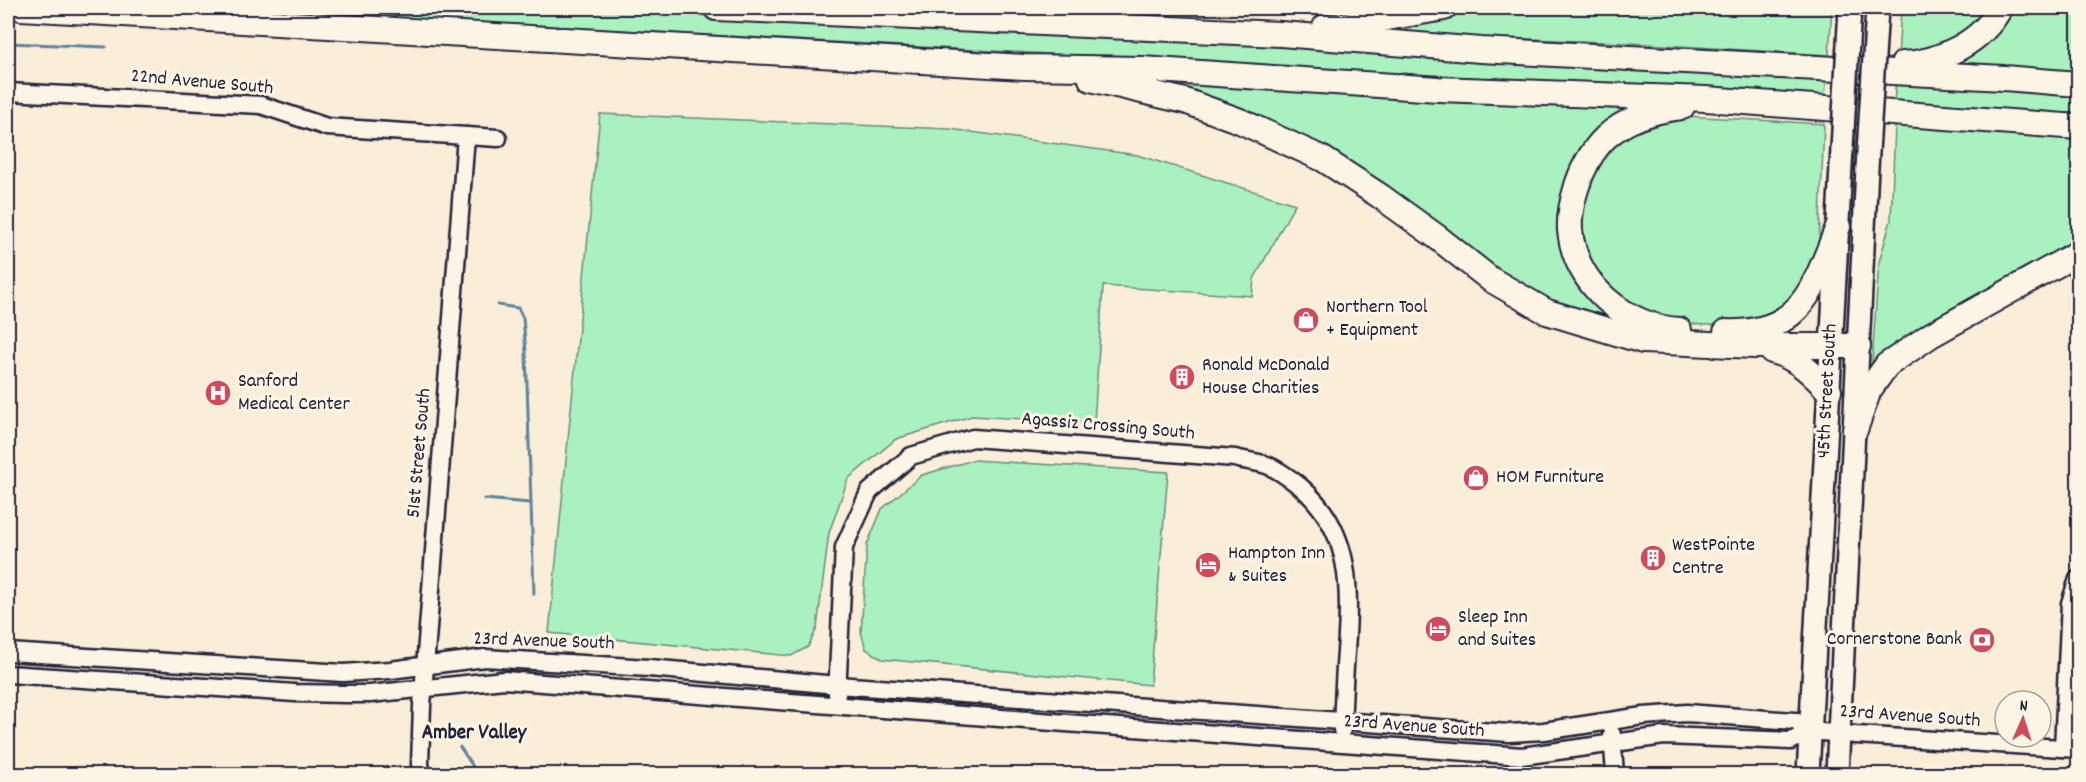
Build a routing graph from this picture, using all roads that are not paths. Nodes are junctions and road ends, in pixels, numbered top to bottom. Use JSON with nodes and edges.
{"nodes":[{"id":1,"x":21,"y":8,"type":"edge"},
{"id":2,"x":716,"y":8,"type":"edge"},
{"id":3,"x":1444,"y":8,"type":"edge"},
{"id":4,"x":1850,"y":8,"type":"edge"},
{"id":5,"x":1877,"y":8,"type":"edge"},
{"id":6,"x":2000,"y":8,"type":"edge"},
{"id":7,"x":140,"y":13,"type":"junction"},
{"id":8,"x":8,"y":20,"type":"edge"},
{"id":9,"x":1264,"y":33,"type":"junction"},
{"id":10,"x":1024,"y":67,"type":"junction"},
{"id":11,"x":1807,"y":68,"type":"junction"},
{"id":12,"x":2079,"y":84,"type":"edge"},
{"id":13,"x":8,"y":92,"type":"edge"},
{"id":14,"x":1741,"y":101,"type":"junction"},
{"id":15,"x":2079,"y":127,"type":"edge"},
{"id":16,"x":466,"y":136,"type":"junction"},
{"id":17,"x":498,"y":138,"type":"dead end"},
{"id":18,"x":1838,"y":227,"type":"junction"},
{"id":19,"x":2079,"y":253,"type":"edge"},
{"id":20,"x":1755,"y":346,"type":"junction"},
{"id":21,"x":1831,"y":346,"type":"junction"},
{"id":22,"x":1857,"y":346,"type":"junction"},
{"id":23,"x":1828,"y":391,"type":"junction"},
{"id":24,"x":1855,"y":430,"type":"junction"},
{"id":25,"x":2079,"y":579,"type":"edge"},
{"id":26,"x":8,"y":652,"type":"edge"},
{"id":27,"x":425,"y":664,"type":"junction"},
{"id":28,"x":8,"y":674,"type":"edge"},
{"id":29,"x":837,"y":685,"type":"junction"},
{"id":30,"x":423,"y":687,"type":"junction"},
{"id":31,"x":1008,"y":697,"type":"junction"},
{"id":32,"x":1078,"y":702,"type":"junction"},
{"id":33,"x":837,"y":706,"type":"junction"},
{"id":34,"x":925,"y":713,"type":"junction"},
{"id":35,"x":1011,"y":719,"type":"junction"},
{"id":36,"x":1342,"y":721,"type":"junction"},
{"id":37,"x":1611,"y":721,"type":"junction"},
{"id":38,"x":1810,"y":731,"type":"junction"},
{"id":39,"x":1839,"y":733,"type":"junction"},
{"id":40,"x":1342,"y":743,"type":"junction"},
{"id":41,"x":1612,"y":744,"type":"junction"},
{"id":42,"x":2071,"y":749,"type":"edge"},
{"id":43,"x":422,"y":774,"type":"edge"},
{"id":44,"x":1615,"y":774,"type":"edge"},
{"id":45,"x":1808,"y":774,"type":"edge"},
{"id":46,"x":1836,"y":774,"type":"edge"}],
"edges":[{"from":1,"to":7,"type":"highway"},
{"from":2,"to":9,"type":"highway"},
{"from":3,"to":9,"type":"highway"},
{"from":4,"to":18,"type":"main road","name":"45th Street South","bridge":true},
{"from":5,"to":22,"type":"main road","name":"45th Street South","bridge":true},
{"from":6,"to":11,"type":"highway"},
{"from":7,"to":8,"type":"highway"},
{"from":7,"to":10,"type":"highway"},
{"from":9,"to":11,"type":"highway"},
{"from":10,"to":14,"type":"highway"},
{"from":10,"to":20,"type":"highway"},
{"from":11,"to":12,"type":"highway"},
{"from":13,"to":16,"type":"street","name":"22nd Avenue South"},
{"from":14,"to":15,"type":"highway"},
{"from":14,"to":18,"type":"highway"},
{"from":16,"to":17,"type":"street","name":"22nd Avenue South"},
{"from":16,"to":27,"type":"street","name":"51st Street South"},
{"from":18,"to":21,"type":"main road","name":"45th Street South"},
{"from":19,"to":24,"type":"highway"},
{"from":20,"to":21,"type":"highway"},
{"from":20,"to":23,"type":"highway"},
{"from":21,"to":22,"type":"highway"},
{"from":21,"to":23,"type":"main road","name":"45th Street South"},
{"from":22,"to":24,"type":"main road","name":"45th Street South"},
{"from":23,"to":38,"type":"main road","name":"45th Street South"},
{"from":24,"to":39,"type":"main road","name":"45th Street South"},
{"from":25,"to":42,"type":"street"},
{"from":26,"to":27,"type":"street","name":"23rd Avenue South"},
{"from":27,"to":29,"type":"street","name":"23rd Avenue South"},
{"from":27,"to":30,"type":"street","name":"51st Street South"},
{"from":28,"to":30,"type":"street","name":"23rd Avenue South"},
{"from":29,"to":31,"type":"street","name":"23rd Avenue South"},
{"from":29,"to":33,"type":"street","name":"Agassiz Crossing South"},
{"from":29,"to":36,"type":"street","name":"Agassiz Crossing South"},
{"from":30,"to":33,"type":"street","name":"23rd Avenue South"},
{"from":30,"to":43,"type":"street","name":"51st Street South"},
{"from":31,"to":32,"type":"street","name":"23rd Avenue South"},
{"from":31,"to":34,"type":"street","name":"23rd Avenue South"},
{"from":32,"to":35,"type":"street","name":"23rd Avenue South"},
{"from":32,"to":36,"type":"street","name":"23rd Avenue South"},
{"from":33,"to":34,"type":"street","name":"23rd Avenue South"},
{"from":34,"to":35,"type":"street","name":"23rd Avenue South"},
{"from":35,"to":40,"type":"street","name":"23rd Avenue South"},
{"from":36,"to":37,"type":"street","name":"23rd Avenue South"},
{"from":36,"to":40,"type":"street","name":"Agassiz Crossing South"},
{"from":37,"to":38,"type":"street","name":"23rd Avenue South"},
{"from":37,"to":41,"type":"street"},
{"from":38,"to":39,"type":"street","name":"23rd Avenue South"},
{"from":38,"to":41,"type":"street","name":"23rd Avenue South"},
{"from":38,"to":45,"type":"main road","name":"45th Street South"},
{"from":39,"to":42,"type":"street","name":"23rd Avenue South"},
{"from":39,"to":46,"type":"main road","name":"45th Street South"},
{"from":40,"to":41,"type":"street","name":"23rd Avenue South"},
{"from":41,"to":44,"type":"street"}]}
